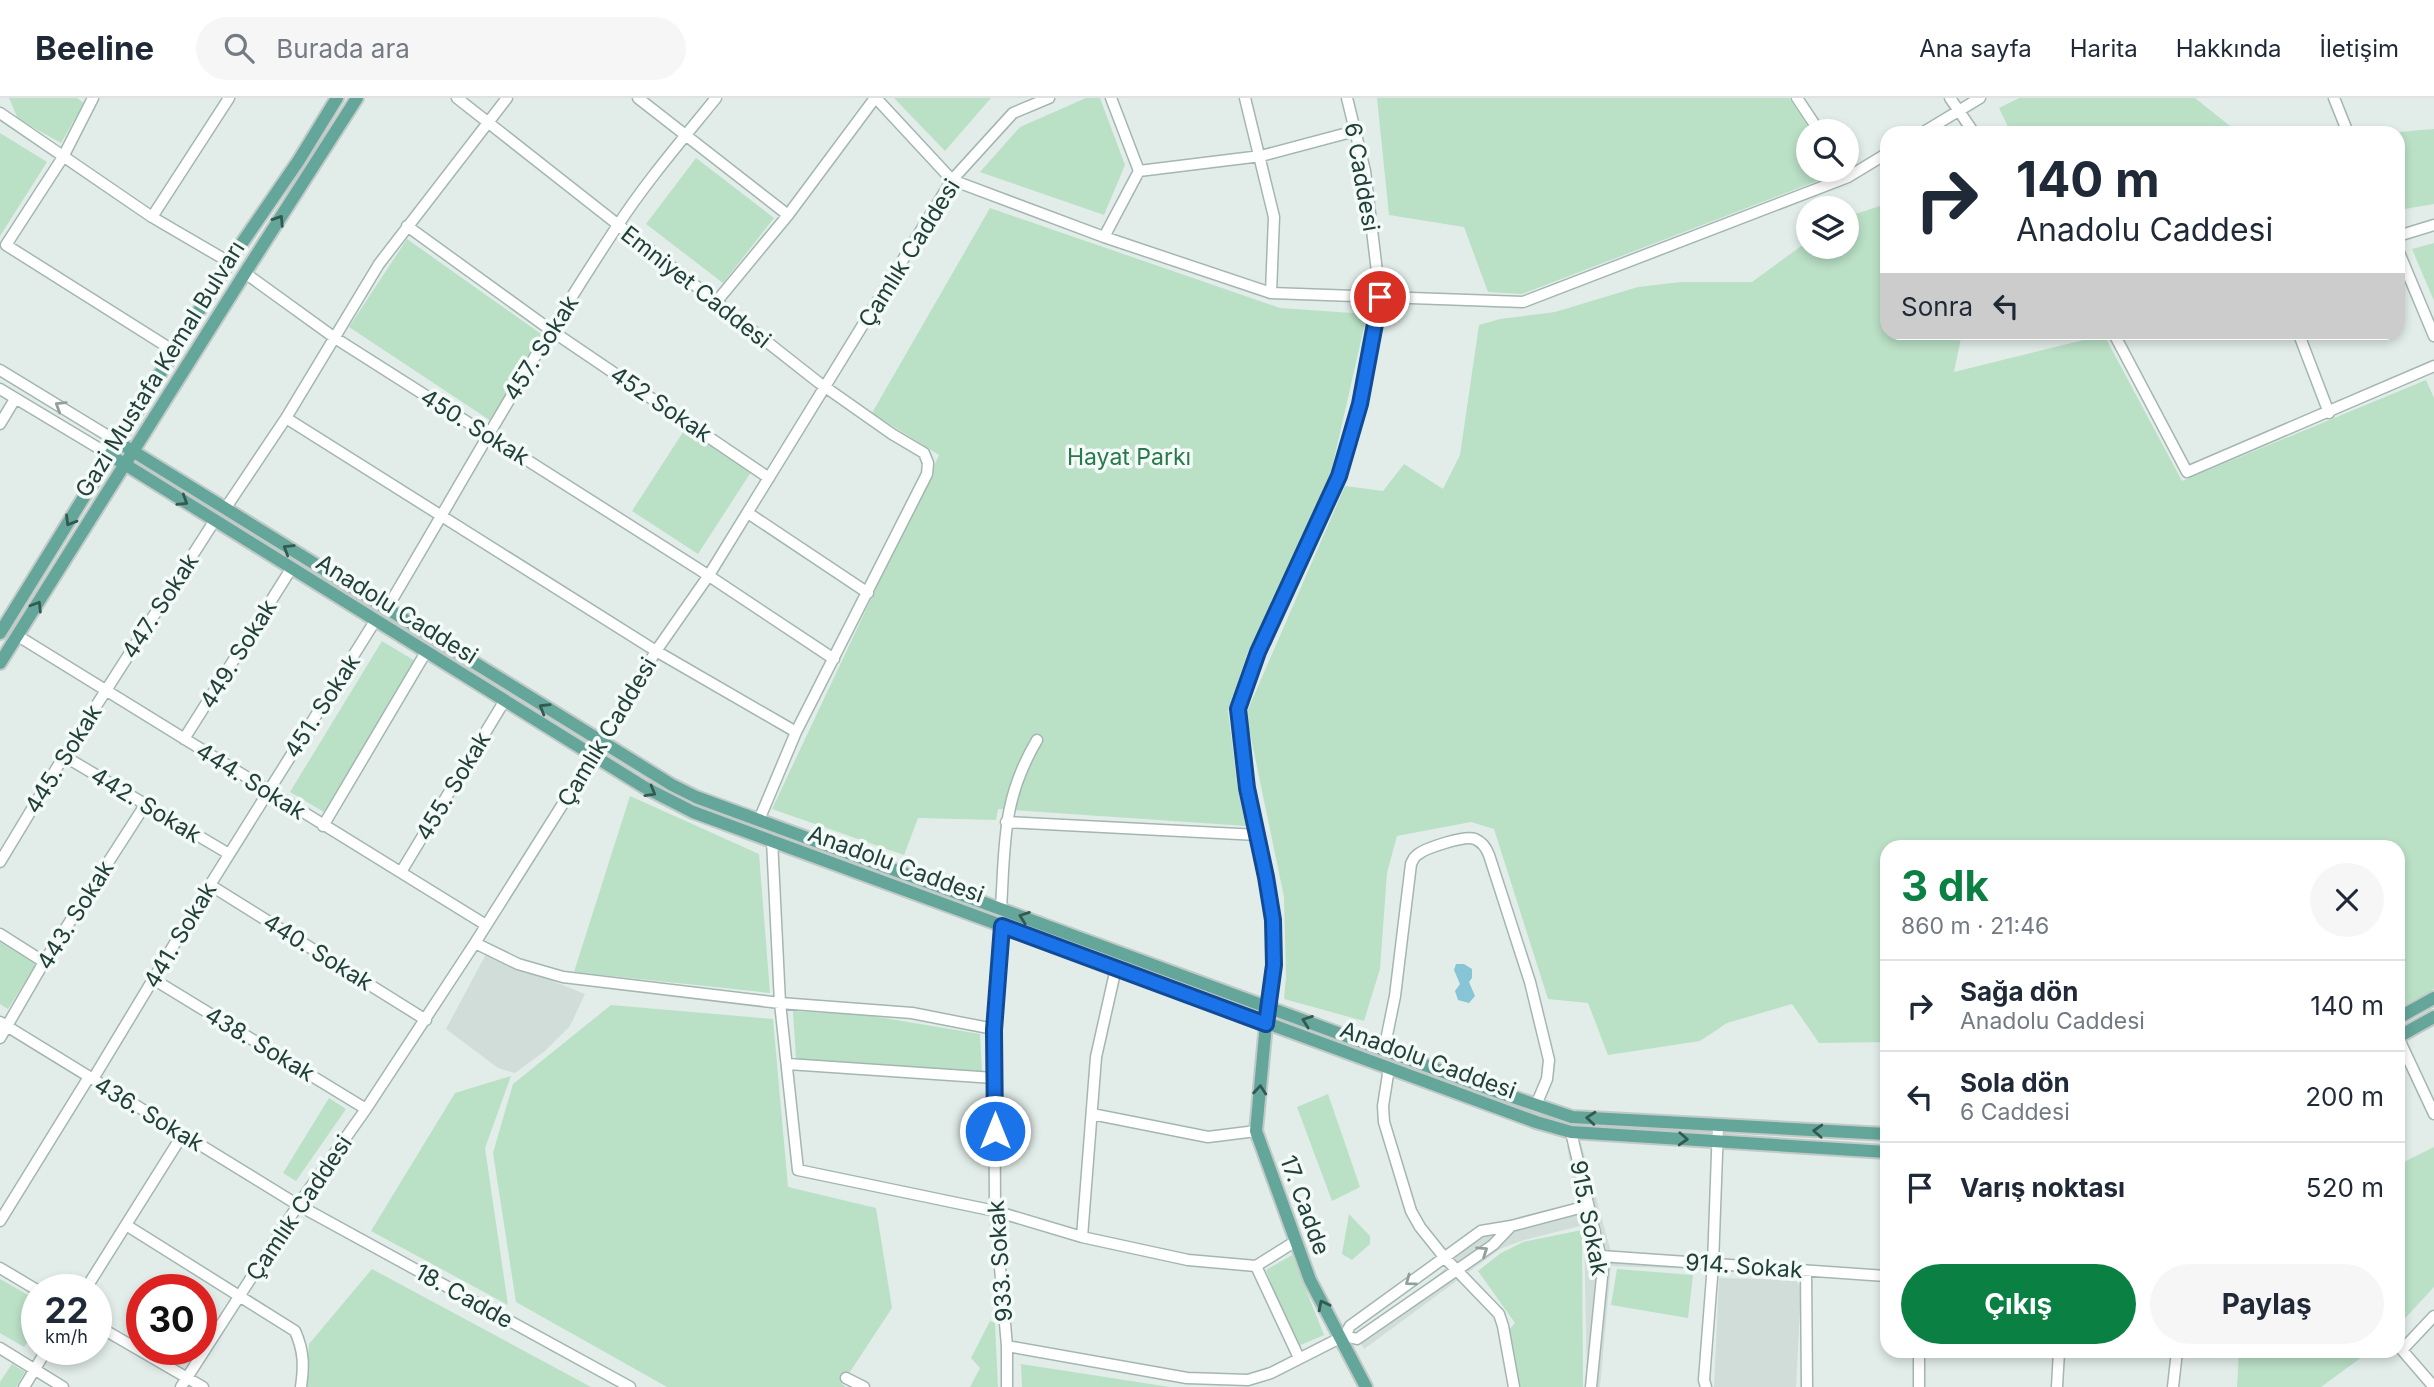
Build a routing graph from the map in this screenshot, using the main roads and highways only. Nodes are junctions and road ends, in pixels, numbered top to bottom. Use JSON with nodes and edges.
{"nodes":[{"id":1,"x":337,"y":98,"type":"edge"},
{"id":2,"x":357,"y":98,"type":"edge"},
{"id":3,"x":118,"y":442,"type":"junction"},
{"id":4,"x":133,"y":452,"type":"junction"},
{"id":5,"x":110,"y":455,"type":"junction"},
{"id":6,"x":125,"y":465,"type":"junction"},
{"id":7,"x":0,"y":633,"type":"edge"},
{"id":8,"x":0,"y":663,"type":"edge"},
{"id":9,"x":2434,"y":998,"type":"edge"},
{"id":10,"x":2405,"y":1014,"type":"edge"},
{"id":11,"x":2434,"y":1017,"type":"edge"},
{"id":12,"x":1266,"y":1024,"type":"junction"},
{"id":13,"x":2405,"y":1033,"type":"edge"},
{"id":14,"x":1880,"y":1134,"type":"edge"},
{"id":15,"x":1880,"y":1152,"type":"edge"},
{"id":16,"x":1366,"y":1387,"type":"edge"}],
"edges":[{"from":1,"to":3,"type":"main road","name":"Gazi Mustafa Kemal Bulvarı"},
{"from":4,"to":2,"type":"main road","name":"Gazi Mustafa Kemal Bulvarı","one_way":true},
{"from":3,"to":4,"type":"main road","name":"Anadolu Caddesi"},
{"from":3,"to":5,"type":"main road","name":"Gazi Mustafa Kemal Bulvarı"},
{"from":4,"to":6,"type":"main road","name":"Gazi Mustafa Kemal Bulvarı"},
{"from":14,"to":4,"type":"main road","name":"Anadolu Caddesi","one_way":true},
{"from":5,"to":6,"type":"main road","name":"Anadolu Caddesi"},
{"from":5,"to":7,"type":"main road","name":"Gazi Mustafa Kemal Bulvarı","one_way":true},
{"from":8,"to":6,"type":"main road","name":"Gazi Mustafa Kemal Bulvarı","one_way":true},
{"from":6,"to":12,"type":"main road","name":"Anadolu Caddesi","one_way":true},
{"from":9,"to":10,"type":"main road"},
{"from":11,"to":13,"type":"main road"},
{"from":12,"to":15,"type":"main road","name":"Anadolu Caddesi","one_way":true},
{"from":16,"to":12,"type":"main road","name":"17. Cadde","one_way":true}]}
